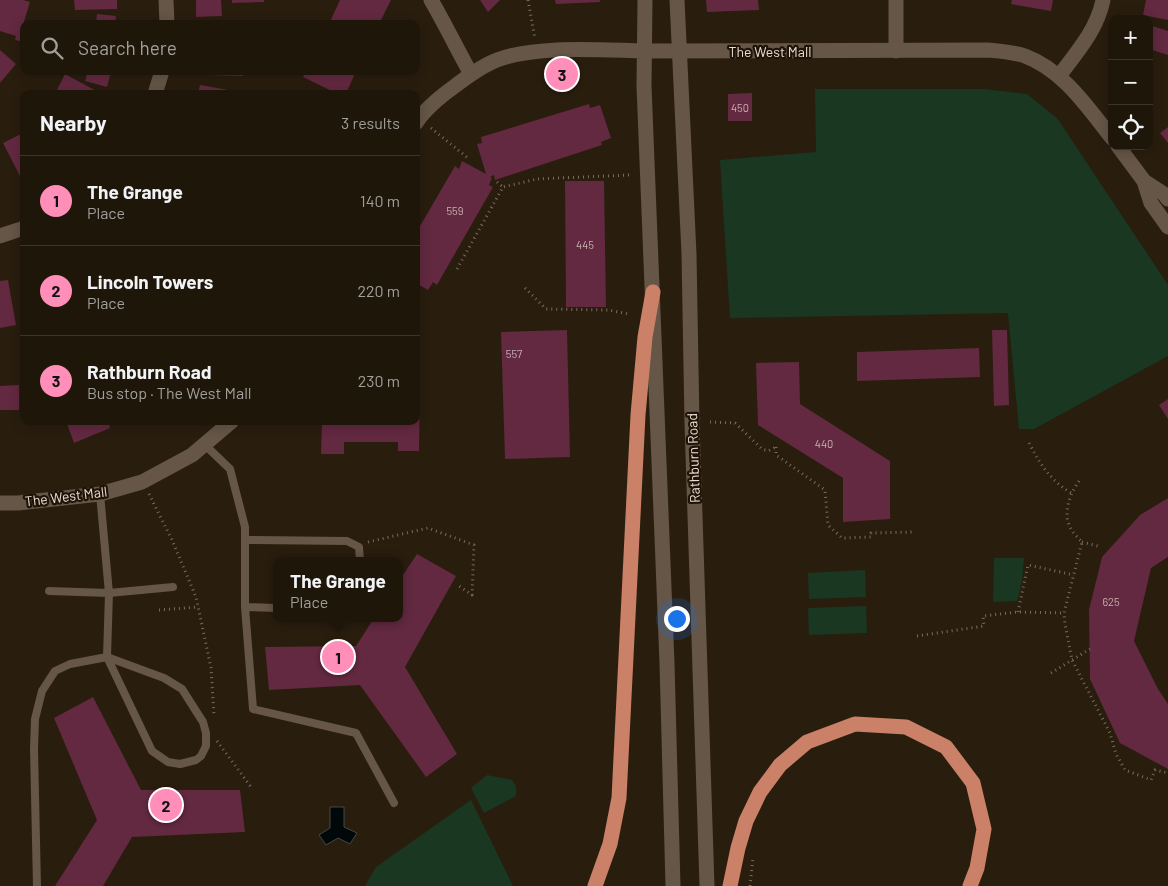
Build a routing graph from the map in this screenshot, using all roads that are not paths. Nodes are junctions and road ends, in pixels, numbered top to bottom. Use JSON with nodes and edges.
{"nodes":[{"id":1,"x":166,"y":0,"type":"edge"},
{"id":2,"x":431,"y":0,"type":"edge"},
{"id":3,"x":645,"y":0,"type":"edge"},
{"id":4,"x":677,"y":0,"type":"edge"},
{"id":5,"x":896,"y":0,"type":"edge"},
{"id":6,"x":1103,"y":0,"type":"edge"},
{"id":7,"x":167,"y":20,"type":"edge"},
{"id":8,"x":644,"y":50,"type":"junction"},
{"id":9,"x":679,"y":51,"type":"junction"},
{"id":10,"x":896,"y":51,"type":"junction"},
{"id":11,"x":471,"y":74,"type":"junction"},
{"id":12,"x":161,"y":75,"type":"edge"},
{"id":13,"x":1059,"y":76,"type":"junction"},
{"id":14,"x":156,"y":90,"type":"edge"},
{"id":15,"x":420,"y":119,"type":"edge"},
{"id":16,"x":1108,"y":133,"type":"edge"},
{"id":17,"x":1121,"y":150,"type":"edge"},
{"id":18,"x":1144,"y":181,"type":"junction"},
{"id":19,"x":1168,"y":199,"type":"edge"},
{"id":20,"x":1168,"y":227,"type":"edge"},
{"id":21,"x":20,"y":229,"type":"edge"},
{"id":22,"x":0,"y":236,"type":"edge"},
{"id":23,"x":652,"y":292,"type":"junction"},
{"id":24,"x":228,"y":425,"type":"edge"},
{"id":25,"x":205,"y":445,"type":"junction"},
{"id":26,"x":100,"y":494,"type":"junction"},
{"id":27,"x":0,"y":503,"type":"edge"},
{"id":28,"x":245,"y":540,"type":"junction"},
{"id":29,"x":360,"y":557,"type":"edge"},
{"id":30,"x":173,"y":587,"type":"dead end"},
{"id":31,"x":49,"y":591,"type":"dead end"},
{"id":32,"x":109,"y":593,"type":"junction"},
{"id":33,"x":245,"y":606,"type":"junction"},
{"id":34,"x":273,"y":608,"type":"edge"},
{"id":35,"x":107,"y":657,"type":"junction"},
{"id":36,"x":394,"y":803,"type":"dead end"},
{"id":37,"x":38,"y":886,"type":"edge"},
{"id":38,"x":595,"y":886,"type":"edge"},
{"id":39,"x":673,"y":886,"type":"edge"},
{"id":40,"x":707,"y":886,"type":"edge"},
{"id":41,"x":730,"y":886,"type":"edge"},
{"id":42,"x":970,"y":886,"type":"edge"}],
"edges":[{"from":1,"to":7,"type":"main road"},
{"from":2,"to":11,"type":"main road"},
{"from":3,"to":8,"type":"main road"},
{"from":4,"to":9,"type":"main road","name":"Rathburn Road"},
{"from":5,"to":10,"type":"main road"},
{"from":6,"to":13,"type":"main road"},
{"from":8,"to":9,"type":"main road","name":"The West Mall"},
{"from":8,"to":11,"type":"main road","name":"The West Mall"},
{"from":8,"to":23,"type":"main road"},
{"from":9,"to":10,"type":"main road","name":"The West Mall"},
{"from":9,"to":40,"type":"main road","name":"Rathburn Road"},
{"from":10,"to":13,"type":"main road","name":"The West Mall"},
{"from":11,"to":15,"type":"main road","name":"The West Mall"},
{"from":12,"to":14,"type":"main road"},
{"from":13,"to":16,"type":"main road","name":"The West Mall"},
{"from":17,"to":18,"type":"main road"},
{"from":18,"to":19,"type":"main road"},
{"from":18,"to":20,"type":"main road"},
{"from":21,"to":22,"type":"main road"},
{"from":23,"to":38,"type":"highway"},
{"from":23,"to":39,"type":"main road"},
{"from":24,"to":25,"type":"main road","name":"The West Mall"},
{"from":25,"to":26,"type":"main road","name":"The West Mall"},
{"from":25,"to":28,"type":"lane"},
{"from":26,"to":27,"type":"main road","name":"The West Mall"},
{"from":26,"to":32,"type":"lane"},
{"from":28,"to":29,"type":"lane"},
{"from":28,"to":33,"type":"lane"},
{"from":30,"to":32,"type":"lane"},
{"from":31,"to":32,"type":"lane"},
{"from":32,"to":35,"type":"lane"},
{"from":33,"to":34,"type":"lane"},
{"from":33,"to":36,"type":"lane"},
{"from":35,"to":35,"type":"lane"},
{"from":35,"to":37,"type":"lane"},
{"from":41,"to":42,"type":"highway"}]}
